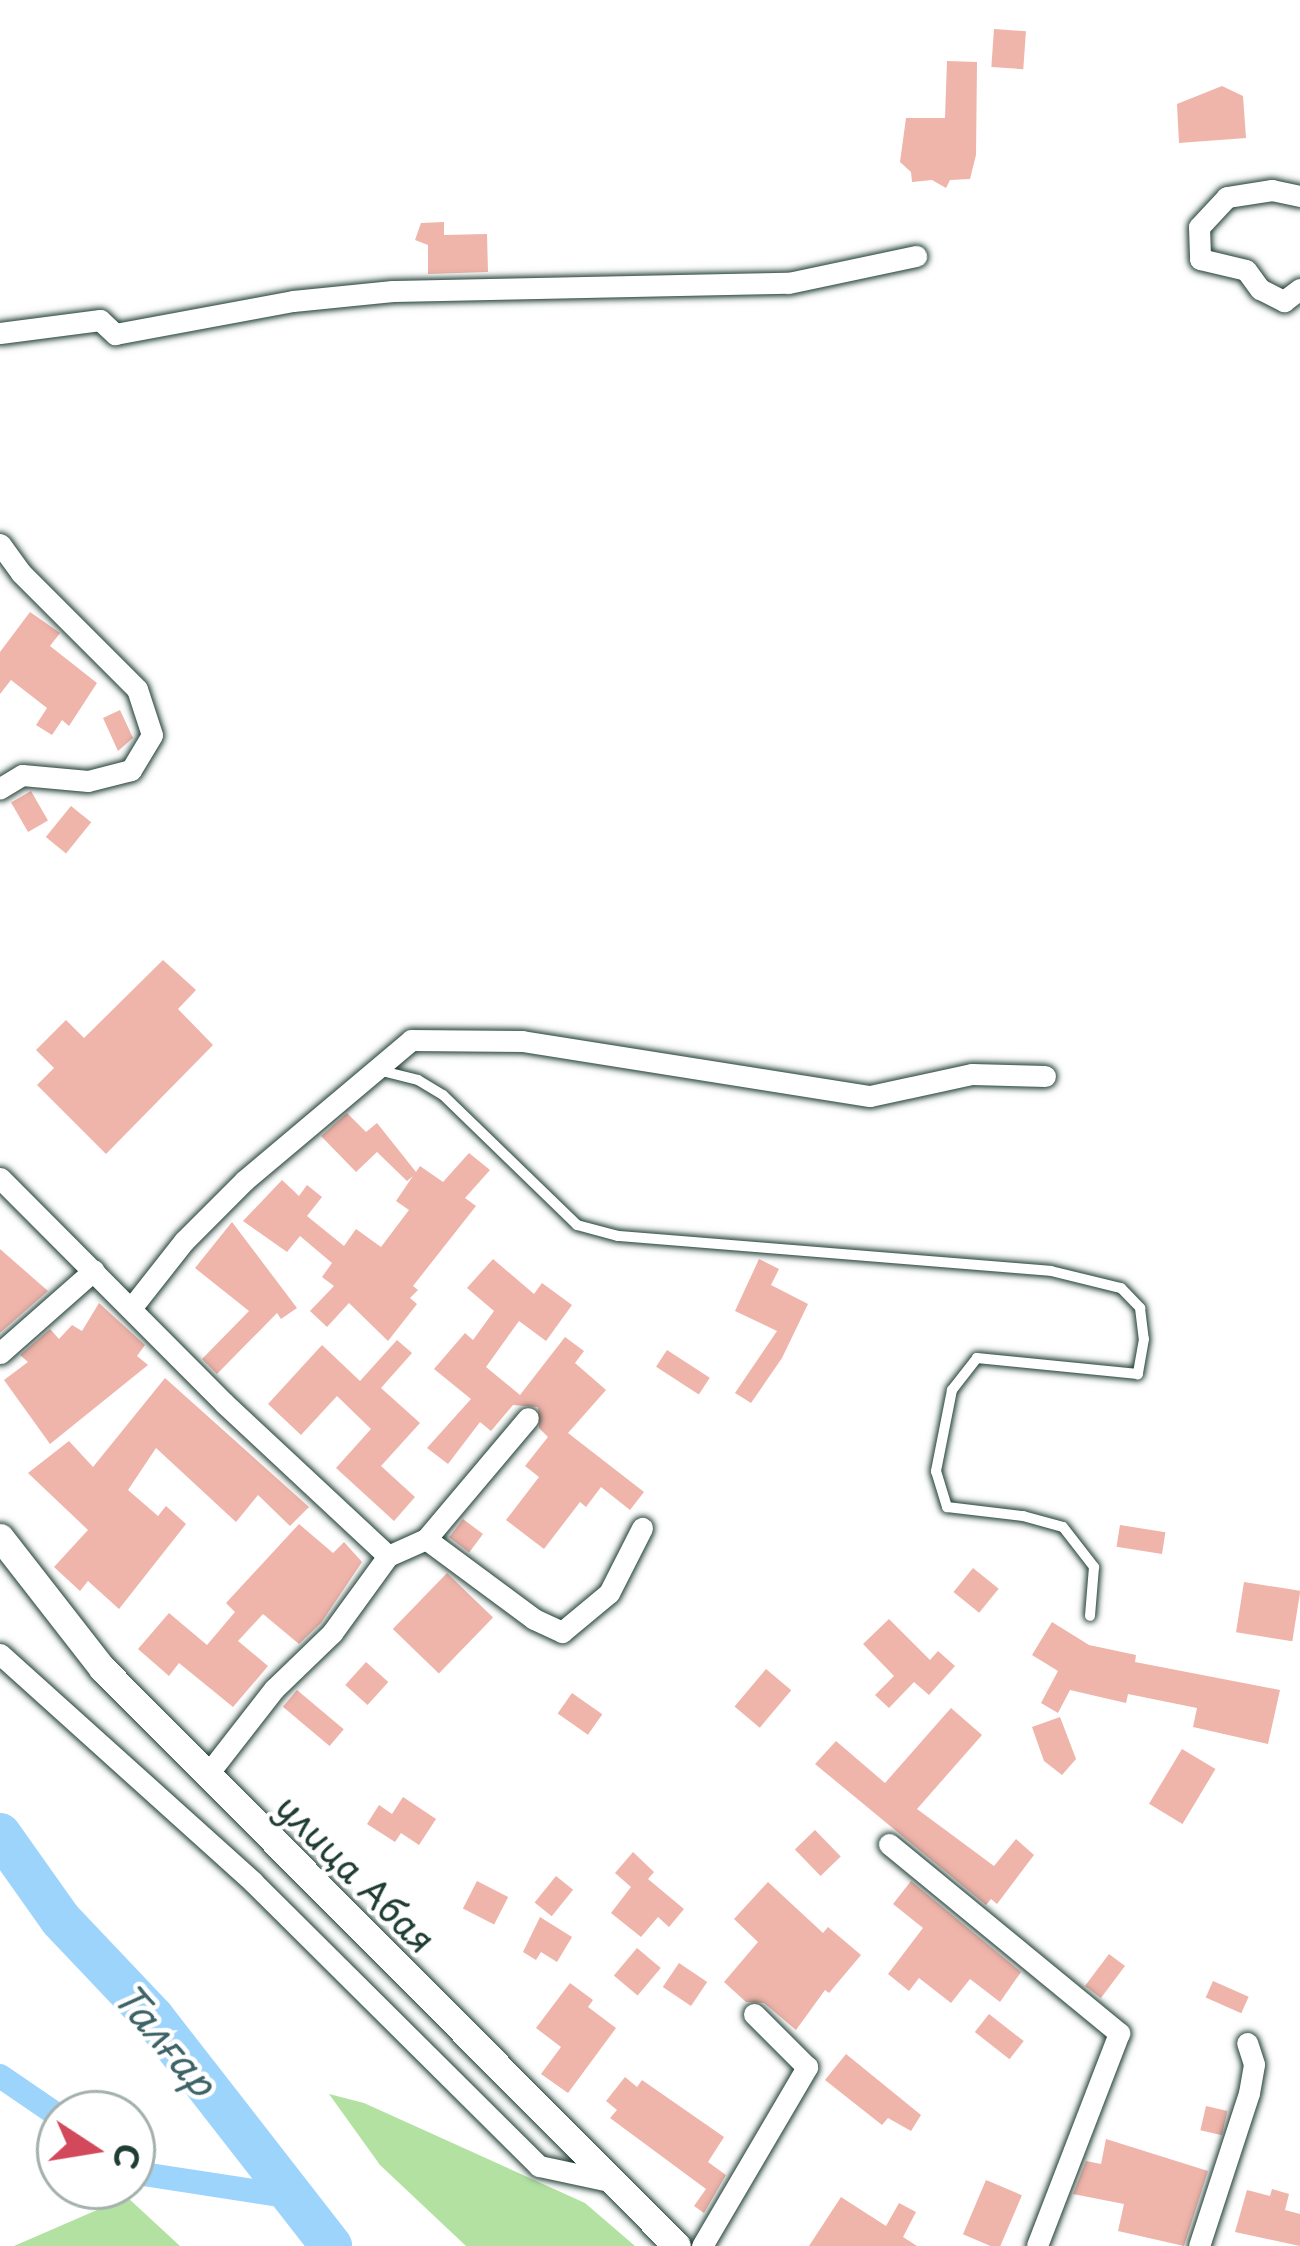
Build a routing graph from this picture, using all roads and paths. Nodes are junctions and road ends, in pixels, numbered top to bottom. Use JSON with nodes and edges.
{"nodes":[{"id":1,"x":1300,"y":196,"type":"edge"},
{"id":2,"x":916,"y":256,"type":"dead end"},
{"id":3,"x":1300,"y":289,"type":"edge"},
{"id":4,"x":0,"y":333,"type":"edge"},
{"id":5,"x":0,"y":544,"type":"edge"},
{"id":6,"x":0,"y":788,"type":"edge"},
{"id":7,"x":375,"y":1069,"type":"junction"},
{"id":8,"x":1045,"y":1076,"type":"dead end"},
{"id":9,"x":0,"y":1178,"type":"edge"},
{"id":10,"x":94,"y":1270,"type":"junction"},
{"id":11,"x":132,"y":1307,"type":"junction"},
{"id":12,"x":0,"y":1353,"type":"edge"},
{"id":13,"x":528,"y":1418,"type":"dead end"},
{"id":14,"x":642,"y":1528,"type":"dead end"},
{"id":15,"x":0,"y":1537,"type":"edge"},
{"id":16,"x":426,"y":1539,"type":"junction"},
{"id":17,"x":388,"y":1556,"type":"junction"},
{"id":18,"x":1090,"y":1616,"type":"dead end"},
{"id":19,"x":0,"y":1654,"type":"edge"},
{"id":20,"x":207,"y":1774,"type":"junction"},
{"id":21,"x":890,"y":1844,"type":"dead end"},
{"id":22,"x":754,"y":2014,"type":"dead end"},
{"id":23,"x":1247,"y":2043,"type":"dead end"},
{"id":24,"x":614,"y":2182,"type":"junction"},
{"id":25,"x":677,"y":2246,"type":"edge"},
{"id":26,"x":702,"y":2246,"type":"edge"},
{"id":27,"x":1037,"y":2246,"type":"edge"},
{"id":28,"x":1199,"y":2246,"type":"edge"}],
"edges":[{"from":1,"to":3,"type":"street"},
{"from":2,"to":4,"type":"street"},
{"from":5,"to":6,"type":"street"},
{"from":7,"to":8,"type":"street"},
{"from":7,"to":11,"type":"street"},
{"from":7,"to":18,"type":"lane"},
{"from":9,"to":10,"type":"street"},
{"from":10,"to":11,"type":"street"},
{"from":10,"to":12,"type":"street"},
{"from":11,"to":17,"type":"street"},
{"from":13,"to":16,"type":"street"},
{"from":14,"to":16,"type":"street"},
{"from":15,"to":20,"type":"street","name":"улица Абая"},
{"from":16,"to":17,"type":"street"},
{"from":17,"to":20,"type":"street"},
{"from":19,"to":24,"type":"street"},
{"from":20,"to":24,"type":"street","name":"улица Абая"},
{"from":21,"to":27,"type":"street"},
{"from":22,"to":26,"type":"street"},
{"from":23,"to":28,"type":"street"},
{"from":24,"to":25,"type":"street","name":"улица Абая"}]}
